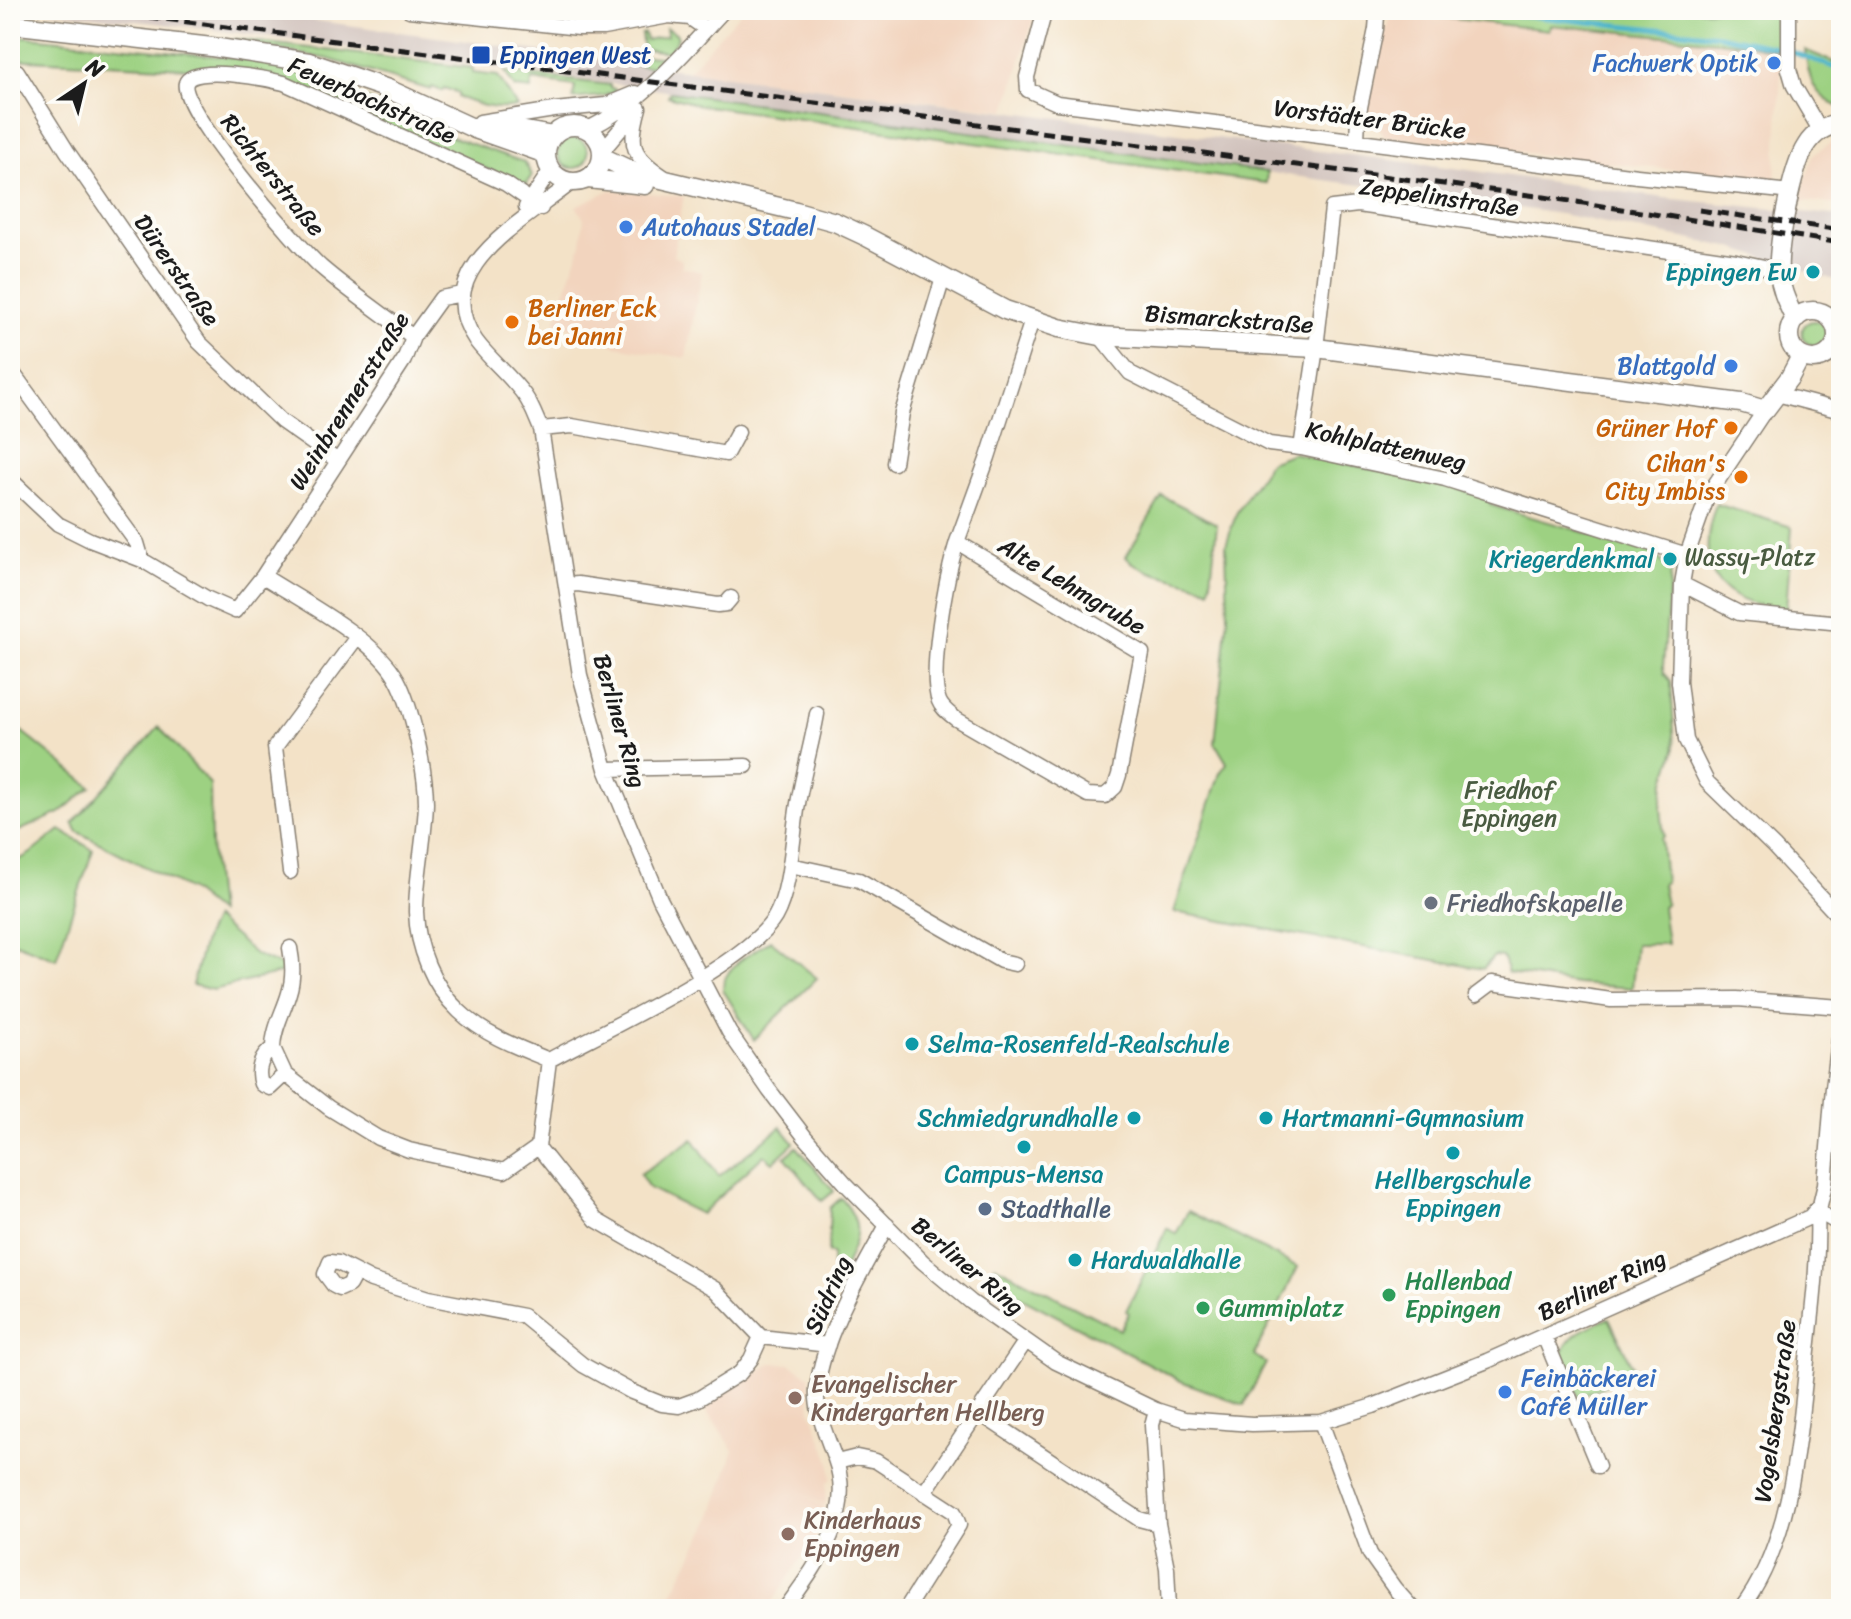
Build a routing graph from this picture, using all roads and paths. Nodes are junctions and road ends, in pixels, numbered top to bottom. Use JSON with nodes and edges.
{"nodes":[{"id":1,"x":724,"y":10,"type":"edge"},
{"id":2,"x":1045,"y":10,"type":"edge"},
{"id":3,"x":1374,"y":10,"type":"edge"},
{"id":4,"x":1789,"y":10,"type":"edge"},
{"id":5,"x":419,"y":11,"type":"edge"},
{"id":6,"x":10,"y":24,"type":"edge"},
{"id":7,"x":706,"y":29,"type":"junction"},
{"id":8,"x":17,"y":71,"type":"dead end"},
{"id":9,"x":654,"y":86,"type":"junction"},
{"id":10,"x":185,"y":90,"type":"joint"},
{"id":11,"x":432,"y":108,"type":"junction"},
{"id":12,"x":639,"y":108,"type":"junction"},
{"id":13,"x":480,"y":122,"type":"junction"},
{"id":14,"x":1841,"y":124,"type":"edge"},
{"id":15,"x":588,"y":129,"type":"junction"},
{"id":16,"x":1820,"y":130,"type":"junction"},
{"id":17,"x":553,"y":136,"type":"junction"},
{"id":18,"x":1357,"y":140,"type":"junction"},
{"id":19,"x":602,"y":154,"type":"junction"},
{"id":20,"x":549,"y":162,"type":"junction"},
{"id":21,"x":580,"y":180,"type":"junction"},
{"id":22,"x":668,"y":180,"type":"junction"},
{"id":23,"x":714,"y":192,"type":"junction"},
{"id":24,"x":1791,"y":192,"type":"junction"},
{"id":25,"x":535,"y":204,"type":"junction"},
{"id":26,"x":1778,"y":270,"type":"junction"},
{"id":27,"x":943,"y":278,"type":"junction"},
{"id":28,"x":462,"y":294,"type":"junction"},
{"id":29,"x":1032,"y":320,"type":"junction"},
{"id":30,"x":1795,"y":320,"type":"junction"},
{"id":31,"x":1100,"y":336,"type":"junction"},
{"id":32,"x":413,"y":337,"type":"junction"},
{"id":33,"x":1839,"y":340,"type":"edge"},
{"id":34,"x":1316,"y":348,"type":"junction"},
{"id":35,"x":1801,"y":356,"type":"junction"},
{"id":36,"x":10,"y":369,"type":"edge"},
{"id":37,"x":1777,"y":394,"type":"junction"},
{"id":38,"x":1765,"y":410,"type":"junction"},
{"id":39,"x":1841,"y":411,"type":"edge"},
{"id":40,"x":541,"y":429,"type":"junction"},
{"id":41,"x":738,"y":432,"type":"dead end"},
{"id":42,"x":1301,"y":448,"type":"junction"},
{"id":43,"x":338,"y":461,"type":"junction"},
{"id":44,"x":894,"y":463,"type":"dead end"},
{"id":45,"x":10,"y":479,"type":"edge"},
{"id":46,"x":957,"y":542,"type":"junction"},
{"id":47,"x":1687,"y":555,"type":"junction"},
{"id":48,"x":142,"y":560,"type":"junction"},
{"id":49,"x":263,"y":576,"type":"junction"},
{"id":50,"x":1682,"y":584,"type":"junction"},
{"id":51,"x":567,"y":585,"type":"junction"},
{"id":52,"x":731,"y":598,"type":"dead end"},
{"id":53,"x":1841,"y":623,"type":"edge"},
{"id":54,"x":357,"y":637,"type":"junction"},
{"id":55,"x":817,"y":714,"type":"dead end"},
{"id":56,"x":746,"y":766,"type":"dead end"},
{"id":57,"x":606,"y":769,"type":"junction"},
{"id":58,"x":790,"y":865,"type":"junction"},
{"id":59,"x":290,"y":872,"type":"dead end"},
{"id":60,"x":1841,"y":919,"type":"edge"},
{"id":61,"x":290,"y":948,"type":"dead end"},
{"id":62,"x":1015,"y":964,"type":"dead end"},
{"id":63,"x":700,"y":977,"type":"junction"},
{"id":64,"x":1476,"y":995,"type":"dead end"},
{"id":65,"x":1841,"y":1007,"type":"edge"},
{"id":66,"x":1841,"y":1025,"type":"edge"},
{"id":67,"x":273,"y":1048,"type":"junction"},
{"id":68,"x":549,"y":1060,"type":"junction"},
{"id":69,"x":285,"y":1074,"type":"junction"},
{"id":70,"x":538,"y":1147,"type":"junction"},
{"id":71,"x":1817,"y":1211,"type":"junction"},
{"id":72,"x":887,"y":1225,"type":"junction"},
{"id":73,"x":1841,"y":1225,"type":"edge"},
{"id":74,"x":355,"y":1274,"type":"dead end"},
{"id":75,"x":1544,"y":1336,"type":"junction"},
{"id":76,"x":761,"y":1337,"type":"junction"},
{"id":77,"x":1025,"y":1342,"type":"junction"},
{"id":78,"x":828,"y":1345,"type":"junction"},
{"id":79,"x":1156,"y":1410,"type":"junction"},
{"id":80,"x":979,"y":1413,"type":"junction"},
{"id":81,"x":1321,"y":1422,"type":"junction"},
{"id":82,"x":837,"y":1462,"type":"junction"},
{"id":83,"x":1598,"y":1466,"type":"dead end"},
{"id":84,"x":924,"y":1493,"type":"junction"},
{"id":85,"x":1158,"y":1524,"type":"junction"},
{"id":86,"x":785,"y":1609,"type":"edge"},
{"id":87,"x":906,"y":1609,"type":"edge"},
{"id":88,"x":1169,"y":1609,"type":"edge"},
{"id":89,"x":1413,"y":1609,"type":"edge"},
{"id":90,"x":1741,"y":1609,"type":"edge"}],
"edges":[{"from":1,"to":7,"type":"street"},
{"from":2,"to":18,"type":"street","name":"Vorstädter Brücke"},
{"from":3,"to":18,"type":"street"},
{"from":4,"to":16,"type":"street"},
{"from":5,"to":7,"type":"street"},
{"from":6,"to":11,"type":"street"},
{"from":7,"to":9,"type":"street"},
{"from":8,"to":43,"type":"street","name":"Dürerstraße"},
{"from":9,"to":12,"type":"street"},
{"from":9,"to":13,"type":"street"},
{"from":9,"to":15,"type":"street"},
{"from":10,"to":25,"type":"street","name":"Feuerbachstraße"},
{"from":10,"to":32,"type":"street","name":"Richterstraße"},
{"from":11,"to":13,"type":"street"},
{"from":11,"to":20,"type":"street"},
{"from":12,"to":19,"type":"street"},
{"from":12,"to":22,"type":"street"},
{"from":13,"to":17,"type":"street"},
{"from":14,"to":16,"type":"street"},
{"from":15,"to":17,"type":"street"},
{"from":15,"to":19,"type":"street"},
{"from":16,"to":24,"type":"street"},
{"from":17,"to":20,"type":"street"},
{"from":18,"to":24,"type":"street","name":"Vorstädter Brücke"},
{"from":19,"to":21,"type":"street"},
{"from":19,"to":22,"type":"street","name":"Bismarckstraße"},
{"from":20,"to":21,"type":"street"},
{"from":20,"to":25,"type":"street"},
{"from":21,"to":23,"type":"street","name":"Bismarckstraße"},
{"from":21,"to":25,"type":"street"},
{"from":22,"to":23,"type":"street","name":"Bismarckstraße"},
{"from":23,"to":27,"type":"street","name":"Bismarckstraße"},
{"from":24,"to":26,"type":"street"},
{"from":25,"to":28,"type":"street"},
{"from":26,"to":30,"type":"street"},
{"from":26,"to":34,"type":"street","name":"Zeppelinstraße"},
{"from":27,"to":29,"type":"street","name":"Bismarckstraße"},
{"from":27,"to":44,"type":"street"},
{"from":28,"to":32,"type":"street","name":"Weinbrennerstraße"},
{"from":28,"to":40,"type":"street","name":"Berliner Ring"},
{"from":29,"to":31,"type":"street","name":"Bismarckstraße"},
{"from":29,"to":46,"type":"street","name":"Alte Lehmgrube"},
{"from":30,"to":33,"type":"street"},
{"from":30,"to":35,"type":"street"},
{"from":31,"to":34,"type":"street","name":"Bismarckstraße"},
{"from":31,"to":42,"type":"street","name":"Kohlplattenweg"},
{"from":32,"to":43,"type":"street","name":"Weinbrennerstraße"},
{"from":33,"to":35,"type":"street"},
{"from":34,"to":38,"type":"street","name":"Bismarckstraße"},
{"from":34,"to":42,"type":"street","name":"Zeppelinstraße"},
{"from":35,"to":37,"type":"street"},
{"from":36,"to":48,"type":"street"},
{"from":37,"to":38,"type":"street"},
{"from":37,"to":39,"type":"street"},
{"from":38,"to":47,"type":"street"},
{"from":40,"to":41,"type":"street"},
{"from":40,"to":51,"type":"street","name":"Berliner Ring"},
{"from":42,"to":47,"type":"street","name":"Kohlplattenweg"},
{"from":43,"to":49,"type":"street","name":"Weinbrennerstraße"},
{"from":45,"to":48,"type":"street"},
{"from":46,"to":46,"type":"street","name":"Alte Lehmgrube"},
{"from":47,"to":50,"type":"street"},
{"from":48,"to":49,"type":"street","name":"Weinbrennerstraße"},
{"from":49,"to":54,"type":"street"},
{"from":50,"to":53,"type":"street"},
{"from":50,"to":60,"type":"street"},
{"from":51,"to":52,"type":"street"},
{"from":51,"to":57,"type":"street","name":"Berliner Ring"},
{"from":54,"to":59,"type":"street"},
{"from":54,"to":68,"type":"street"},
{"from":55,"to":58,"type":"street"},
{"from":56,"to":57,"type":"street"},
{"from":57,"to":63,"type":"street","name":"Berliner Ring"},
{"from":58,"to":62,"type":"street"},
{"from":58,"to":63,"type":"street"},
{"from":61,"to":67,"type":"street"},
{"from":63,"to":68,"type":"street"},
{"from":63,"to":72,"type":"street","name":"Berliner Ring"},
{"from":64,"to":65,"type":"street"},
{"from":66,"to":71,"type":"street"},
{"from":67,"to":69,"type":"street"},
{"from":67,"to":69,"type":"street"},
{"from":68,"to":70,"type":"street"},
{"from":69,"to":70,"type":"street"},
{"from":70,"to":76,"type":"street"},
{"from":71,"to":73,"type":"street"},
{"from":71,"to":75,"type":"street","name":"Berliner Ring"},
{"from":71,"to":90,"type":"street","name":"Vogelsbergstraße"},
{"from":72,"to":77,"type":"street","name":"Berliner Ring"},
{"from":72,"to":78,"type":"street","name":"Südring"},
{"from":74,"to":76,"type":"street"},
{"from":75,"to":81,"type":"street","name":"Berliner Ring"},
{"from":75,"to":83,"type":"street"},
{"from":76,"to":78,"type":"street"},
{"from":77,"to":79,"type":"street","name":"Berliner Ring"},
{"from":77,"to":80,"type":"street"},
{"from":78,"to":82,"type":"street","name":"Südring"},
{"from":79,"to":81,"type":"street","name":"Berliner Ring"},
{"from":79,"to":85,"type":"street"},
{"from":80,"to":84,"type":"street"},
{"from":80,"to":85,"type":"street"},
{"from":81,"to":89,"type":"street"},
{"from":82,"to":84,"type":"street"},
{"from":82,"to":86,"type":"street","name":"Südring"},
{"from":84,"to":87,"type":"street"},
{"from":85,"to":88,"type":"street"}]}
